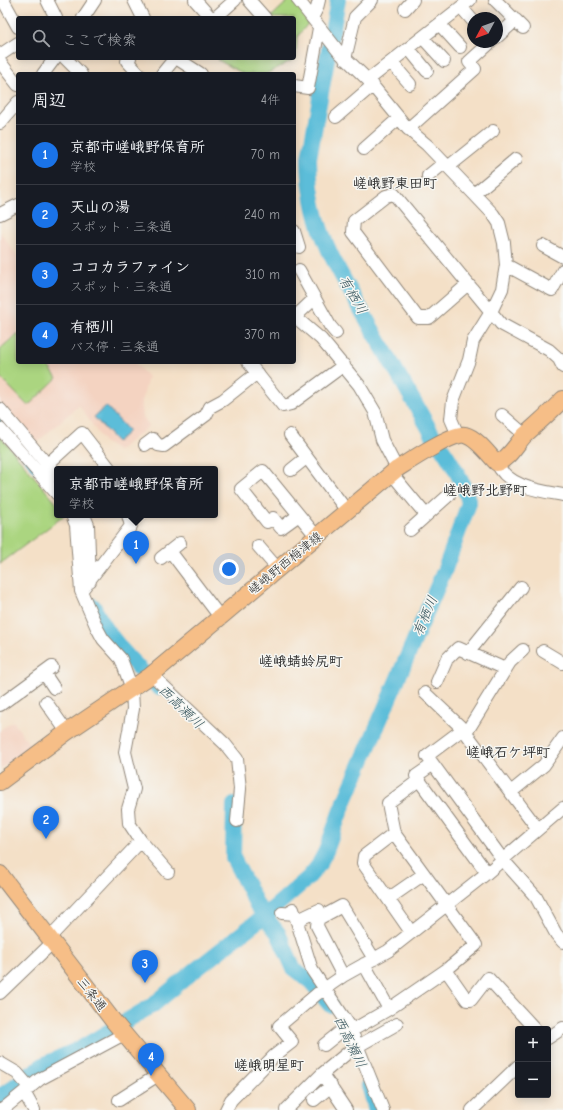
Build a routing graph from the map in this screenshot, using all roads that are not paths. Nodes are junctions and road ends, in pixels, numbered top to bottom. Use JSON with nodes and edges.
{"nodes":[{"id":1,"x":3,"y":0,"type":"edge"},
{"id":2,"x":47,"y":0,"type":"edge"},
{"id":3,"x":95,"y":0,"type":"edge"},
{"id":4,"x":134,"y":0,"type":"edge"},
{"id":5,"x":195,"y":0,"type":"edge"},
{"id":6,"x":235,"y":0,"type":"edge"},
{"id":7,"x":249,"y":0,"type":"edge"},
{"id":8,"x":298,"y":0,"type":"edge"},
{"id":9,"x":319,"y":0,"type":"edge"},
{"id":10,"x":372,"y":0,"type":"edge"},
{"id":11,"x":495,"y":0,"type":"edge"},
{"id":12,"x":466,"y":4,"type":"edge"},
{"id":13,"x":55,"y":16,"type":"edge"},
{"id":14,"x":88,"y":16,"type":"edge"},
{"id":15,"x":142,"y":16,"type":"edge"},
{"id":16,"x":209,"y":16,"type":"edge"},
{"id":17,"x":217,"y":16,"type":"edge"},
{"id":18,"x":263,"y":16,"type":"edge"},
{"id":19,"x":312,"y":18,"type":"junction"},
{"id":20,"x":16,"y":23,"type":"edge"},
{"id":21,"x":440,"y":25,"type":"junction"},
{"id":22,"x":320,"y":30,"type":"junction"},
{"id":23,"x":503,"y":34,"type":"edge"},
{"id":24,"x":423,"y":38,"type":"junction"},
{"id":25,"x":16,"y":44,"type":"edge"},
{"id":26,"x":460,"y":47,"type":"dead end"},
{"id":27,"x":484,"y":48,"type":"edge"},
{"id":28,"x":409,"y":49,"type":"junction"},
{"id":29,"x":0,"y":55,"type":"edge"},
{"id":30,"x":342,"y":56,"type":"junction"},
{"id":31,"x":54,"y":60,"type":"edge"},
{"id":32,"x":67,"y":60,"type":"edge"},
{"id":33,"x":128,"y":60,"type":"edge"},
{"id":34,"x":173,"y":60,"type":"edge"},
{"id":35,"x":178,"y":60,"type":"edge"},
{"id":36,"x":444,"y":61,"type":"dead end"},
{"id":37,"x":392,"y":62,"type":"junction"},
{"id":38,"x":1,"y":67,"type":"edge"},
{"id":39,"x":428,"y":71,"type":"dead end"},
{"id":40,"x":44,"y":72,"type":"edge"},
{"id":41,"x":79,"y":72,"type":"edge"},
{"id":42,"x":137,"y":72,"type":"edge"},
{"id":43,"x":164,"y":72,"type":"edge"},
{"id":44,"x":198,"y":72,"type":"edge"},
{"id":45,"x":16,"y":83,"type":"edge"},
{"id":46,"x":370,"y":83,"type":"junction"},
{"id":47,"x":410,"y":84,"type":"dead end"},
{"id":48,"x":296,"y":86,"type":"edge"},
{"id":49,"x":16,"y":104,"type":"edge"},
{"id":50,"x":336,"y":118,"type":"dead end"},
{"id":51,"x":399,"y":118,"type":"junction"},
{"id":52,"x":0,"y":123,"type":"edge"},
{"id":53,"x":408,"y":130,"type":"junction"},
{"id":54,"x":492,"y":131,"type":"dead end"},
{"id":55,"x":364,"y":149,"type":"dead end"},
{"id":56,"x":516,"y":159,"type":"dead end"},
{"id":57,"x":446,"y":165,"type":"junction"},
{"id":58,"x":428,"y":176,"type":"dead end"},
{"id":59,"x":474,"y":194,"type":"junction"},
{"id":60,"x":16,"y":207,"type":"edge"},
{"id":61,"x":0,"y":214,"type":"edge"},
{"id":62,"x":296,"y":237,"type":"edge"},
{"id":63,"x":543,"y":246,"type":"dead end"},
{"id":64,"x":299,"y":247,"type":"dead end"},
{"id":65,"x":563,"y":257,"type":"edge"},
{"id":66,"x":506,"y":265,"type":"junction"},
{"id":67,"x":299,"y":270,"type":"dead end"},
{"id":68,"x":563,"y":270,"type":"edge"},
{"id":69,"x":468,"y":284,"type":"junction"},
{"id":70,"x":314,"y":299,"type":"junction"},
{"id":71,"x":491,"y":312,"type":"junction"},
{"id":72,"x":296,"y":316,"type":"edge"},
{"id":73,"x":296,"y":318,"type":"edge"},
{"id":74,"x":336,"y":333,"type":"dead end"},
{"id":75,"x":562,"y":358,"type":"edge"},
{"id":76,"x":250,"y":364,"type":"edge"},
{"id":77,"x":344,"y":365,"type":"junction"},
{"id":78,"x":257,"y":373,"type":"junction"},
{"id":79,"x":563,"y":399,"type":"edge"},
{"id":80,"x":0,"y":409,"type":"edge"},
{"id":81,"x":502,"y":415,"type":"dead end"},
{"id":82,"x":0,"y":429,"type":"edge"},
{"id":83,"x":525,"y":435,"type":"junction"},
{"id":84,"x":290,"y":436,"type":"dead end"},
{"id":85,"x":453,"y":437,"type":"junction"},
{"id":86,"x":145,"y":445,"type":"dead end"},
{"id":87,"x":306,"y":458,"type":"junction"},
{"id":88,"x":47,"y":463,"type":"junction"},
{"id":89,"x":497,"y":464,"type":"junction"},
{"id":90,"x":108,"y":466,"type":"edge"},
{"id":91,"x":290,"y":470,"type":"dead end"},
{"id":92,"x":54,"y":472,"type":"edge"},
{"id":93,"x":395,"y":472,"type":"junction"},
{"id":94,"x":38,"y":473,"type":"junction"},
{"id":95,"x":54,"y":490,"type":"edge"},
{"id":96,"x":449,"y":495,"type":"dead end"},
{"id":97,"x":563,"y":495,"type":"edge"},
{"id":98,"x":348,"y":511,"type":"junction"},
{"id":99,"x":299,"y":515,"type":"junction"},
{"id":100,"x":426,"y":515,"type":"junction"},
{"id":101,"x":73,"y":518,"type":"edge"},
{"id":102,"x":85,"y":518,"type":"edge"},
{"id":103,"x":129,"y":518,"type":"edge"},
{"id":104,"x":410,"y":530,"type":"dead end"},
{"id":105,"x":317,"y":537,"type":"junction"},
{"id":106,"x":258,"y":546,"type":"dead end"},
{"id":107,"x":170,"y":550,"type":"dead end"},
{"id":108,"x":277,"y":568,"type":"junction"},
{"id":109,"x":90,"y":580,"type":"junction"},
{"id":110,"x":521,"y":586,"type":"dead end"},
{"id":111,"x":81,"y":591,"type":"junction"},
{"id":112,"x":220,"y":616,"type":"junction"},
{"id":113,"x":523,"y":650,"type":"dead end"},
{"id":114,"x":543,"y":651,"type":"dead end"},
{"id":115,"x":468,"y":653,"type":"junction"},
{"id":116,"x":563,"y":663,"type":"edge"},
{"id":117,"x":505,"y":669,"type":"junction"},
{"id":118,"x":150,"y":677,"type":"junction"},
{"id":119,"x":436,"y":682,"type":"dead end"},
{"id":120,"x":54,"y":688,"type":"dead end"},
{"id":121,"x":132,"y":688,"type":"junction"},
{"id":122,"x":425,"y":693,"type":"dead end"},
{"id":123,"x":46,"y":702,"type":"dead end"},
{"id":124,"x":0,"y":705,"type":"edge"},
{"id":125,"x":464,"y":731,"type":"junction"},
{"id":126,"x":66,"y":732,"type":"junction"},
{"id":127,"x":563,"y":738,"type":"edge"},
{"id":128,"x":432,"y":765,"type":"junction"},
{"id":129,"x":420,"y":780,"type":"junction"},
{"id":130,"x":0,"y":782,"type":"edge"},
{"id":131,"x":510,"y":792,"type":"junction"},
{"id":132,"x":563,"y":808,"type":"edge"},
{"id":133,"x":237,"y":821,"type":"dead end"},
{"id":134,"x":538,"y":828,"type":"junction"},
{"id":135,"x":394,"y":833,"type":"junction"},
{"id":136,"x":141,"y":841,"type":"junction"},
{"id":137,"x":503,"y":860,"type":"junction"},
{"id":138,"x":168,"y":872,"type":"dead end"},
{"id":139,"x":487,"y":873,"type":"junction"},
{"id":140,"x":0,"y":874,"type":"edge"},
{"id":141,"x":424,"y":874,"type":"junction"},
{"id":142,"x":388,"y":899,"type":"junction"},
{"id":143,"x":447,"y":905,"type":"junction"},
{"id":144,"x":319,"y":910,"type":"dead end"},
{"id":145,"x":282,"y":913,"type":"dead end"},
{"id":146,"x":296,"y":914,"type":"junction"},
{"id":147,"x":411,"y":932,"type":"junction"},
{"id":148,"x":50,"y":941,"type":"junction"},
{"id":149,"x":563,"y":942,"type":"edge"},
{"id":150,"x":369,"y":961,"type":"junction"},
{"id":151,"x":446,"y":970,"type":"junction"},
{"id":152,"x":343,"y":976,"type":"junction"},
{"id":153,"x":321,"y":991,"type":"junction"},
{"id":154,"x":0,"y":993,"type":"edge"},
{"id":155,"x":389,"y":1009,"type":"junction"},
{"id":156,"x":396,"y":1024,"type":"dead end"},
{"id":157,"x":532,"y":1026,"type":"edge"},
{"id":158,"x":347,"y":1028,"type":"junction"},
{"id":159,"x":563,"y":1028,"type":"edge"},
{"id":160,"x":120,"y":1030,"type":"junction"},
{"id":161,"x":551,"y":1036,"type":"edge"},
{"id":162,"x":324,"y":1045,"type":"dead end"},
{"id":163,"x":354,"y":1047,"type":"junction"},
{"id":164,"x":0,"y":1063,"type":"edge"},
{"id":165,"x":515,"y":1069,"type":"edge"},
{"id":166,"x":322,"y":1074,"type":"junction"},
{"id":167,"x":158,"y":1075,"type":"junction"},
{"id":168,"x":331,"y":1086,"type":"junction"},
{"id":169,"x":27,"y":1088,"type":"junction"},
{"id":170,"x":119,"y":1100,"type":"dead end"},
{"id":171,"x":314,"y":1100,"type":"dead end"},
{"id":172,"x":2,"y":1110,"type":"edge"},
{"id":173,"x":34,"y":1110,"type":"edge"},
{"id":174,"x":188,"y":1110,"type":"edge"},
{"id":175,"x":226,"y":1110,"type":"edge"},
{"id":176,"x":286,"y":1110,"type":"edge"},
{"id":177,"x":346,"y":1110,"type":"edge"},
{"id":178,"x":383,"y":1110,"type":"edge"},
{"id":179,"x":472,"y":1110,"type":"edge"}],
"edges":[{"from":1,"to":20,"type":"street"},
{"from":2,"to":13,"type":"street"},
{"from":3,"to":14,"type":"street"},
{"from":4,"to":15,"type":"street"},
{"from":5,"to":16,"type":"street"},
{"from":6,"to":17,"type":"street"},
{"from":7,"to":18,"type":"street"},
{"from":8,"to":19,"type":"street"},
{"from":9,"to":19,"type":"street"},
{"from":10,"to":30,"type":"street"},
{"from":11,"to":23,"type":"street"},
{"from":12,"to":21,"type":"street"},
{"from":19,"to":22,"type":"street"},
{"from":21,"to":24,"type":"street"},
{"from":21,"to":26,"type":"street"},
{"from":22,"to":30,"type":"street"},
{"from":22,"to":48,"type":"street"},
{"from":24,"to":28,"type":"street"},
{"from":24,"to":36,"type":"street"},
{"from":25,"to":29,"type":"street"},
{"from":27,"to":53,"type":"street"},
{"from":28,"to":37,"type":"street"},
{"from":28,"to":39,"type":"street"},
{"from":30,"to":46,"type":"street"},
{"from":31,"to":40,"type":"street"},
{"from":32,"to":41,"type":"street"},
{"from":33,"to":42,"type":"street"},
{"from":34,"to":43,"type":"street"},
{"from":35,"to":44,"type":"street"},
{"from":37,"to":46,"type":"street"},
{"from":37,"to":47,"type":"street"},
{"from":38,"to":45,"type":"street"},
{"from":46,"to":50,"type":"street"},
{"from":46,"to":51,"type":"street"},
{"from":49,"to":52,"type":"street"},
{"from":51,"to":53,"type":"street"},
{"from":51,"to":55,"type":"street"},
{"from":53,"to":57,"type":"street"},
{"from":54,"to":57,"type":"street"},
{"from":56,"to":59,"type":"street"},
{"from":57,"to":58,"type":"street"},
{"from":57,"to":59,"type":"street"},
{"from":59,"to":66,"type":"street"},
{"from":60,"to":61,"type":"street"},
{"from":62,"to":64,"type":"street"},
{"from":63,"to":65,"type":"street"},
{"from":66,"to":68,"type":"street"},
{"from":66,"to":71,"type":"street"},
{"from":67,"to":70,"type":"street"},
{"from":69,"to":69,"type":"street"},
{"from":69,"to":71,"type":"street"},
{"from":70,"to":72,"type":"street"},
{"from":70,"to":74,"type":"street"},
{"from":71,"to":75,"type":"street"},
{"from":71,"to":85,"type":"street"},
{"from":73,"to":77,"type":"street"},
{"from":76,"to":78,"type":"street"},
{"from":77,"to":78,"type":"street"},
{"from":77,"to":93,"type":"street"},
{"from":78,"to":86,"type":"street"},
{"from":79,"to":83,"type":"main road"},
{"from":80,"to":88,"type":"street"},
{"from":81,"to":83,"type":"street"},
{"from":82,"to":94,"type":"street"},
{"from":83,"to":89,"type":"main road"},
{"from":84,"to":87,"type":"street"},
{"from":85,"to":89,"type":"main road"},
{"from":85,"to":93,"type":"main road","name":"嵯峨野西梅津線"},
{"from":87,"to":91,"type":"street"},
{"from":87,"to":98,"type":"street"},
{"from":88,"to":90,"type":"street"},
{"from":88,"to":92,"type":"street"},
{"from":88,"to":94,"type":"street"},
{"from":89,"to":97,"type":"street"},
{"from":93,"to":98,"type":"main road","name":"嵯峨野西梅津線"},
{"from":93,"to":100,"type":"street"},
{"from":94,"to":95,"type":"street"},
{"from":96,"to":100,"type":"street"},
{"from":98,"to":105,"type":"main road","name":"嵯峨野西梅津線"},
{"from":99,"to":99,"type":"street"},
{"from":99,"to":105,"type":"street"},
{"from":100,"to":104,"type":"street"},
{"from":101,"to":111,"type":"street"},
{"from":102,"to":109,"type":"street"},
{"from":103,"to":109,"type":"street"},
{"from":105,"to":108,"type":"main road","name":"嵯峨野西梅津線"},
{"from":106,"to":108,"type":"street"},
{"from":107,"to":112,"type":"street"},
{"from":108,"to":112,"type":"main road","name":"嵯峨野西梅津線"},
{"from":109,"to":111,"type":"street"},
{"from":110,"to":115,"type":"street"},
{"from":111,"to":121,"type":"street"},
{"from":112,"to":118,"type":"main road","name":"嵯峨野西梅津線"},
{"from":113,"to":117,"type":"street"},
{"from":114,"to":116,"type":"street"},
{"from":115,"to":117,"type":"street"},
{"from":115,"to":119,"type":"street"},
{"from":117,"to":125,"type":"street"},
{"from":118,"to":121,"type":"main road","name":"嵯峨野西梅津線"},
{"from":118,"to":133,"type":"street"},
{"from":120,"to":124,"type":"street"},
{"from":121,"to":126,"type":"main road","name":"嵯峨野西梅津線"},
{"from":121,"to":136,"type":"street"},
{"from":122,"to":125,"type":"street"},
{"from":123,"to":126,"type":"street"},
{"from":125,"to":128,"type":"street"},
{"from":125,"to":131,"type":"street"},
{"from":126,"to":130,"type":"main road","name":"嵯峨野西梅津線"},
{"from":127,"to":131,"type":"street"},
{"from":128,"to":129,"type":"street"},
{"from":128,"to":137,"type":"street"},
{"from":129,"to":135,"type":"street"},
{"from":129,"to":139,"type":"street"},
{"from":131,"to":134,"type":"street"},
{"from":132,"to":134,"type":"street"},
{"from":134,"to":137,"type":"street"},
{"from":135,"to":141,"type":"street"},
{"from":135,"to":142,"type":"street"},
{"from":136,"to":138,"type":"street"},
{"from":136,"to":148,"type":"street"},
{"from":137,"to":139,"type":"street"},
{"from":137,"to":149,"type":"street"},
{"from":139,"to":143,"type":"street"},
{"from":140,"to":148,"type":"main road","name":"三条通"},
{"from":141,"to":142,"type":"street"},
{"from":141,"to":143,"type":"street"},
{"from":142,"to":147,"type":"street"},
{"from":143,"to":147,"type":"street"},
{"from":143,"to":151,"type":"street"},
{"from":144,"to":146,"type":"street"},
{"from":145,"to":146,"type":"street"},
{"from":146,"to":153,"type":"street"},
{"from":147,"to":150,"type":"street"},
{"from":148,"to":154,"type":"street"},
{"from":148,"to":160,"type":"main road","name":"三条通"},
{"from":150,"to":152,"type":"street"},
{"from":150,"to":152,"type":"street"},
{"from":150,"to":155,"type":"street"},
{"from":151,"to":155,"type":"street"},
{"from":151,"to":157,"type":"street"},
{"from":152,"to":153,"type":"street"},
{"from":153,"to":158,"type":"street"},
{"from":153,"to":175,"type":"street"},
{"from":155,"to":158,"type":"street"},
{"from":156,"to":163,"type":"street"},
{"from":158,"to":162,"type":"street"},
{"from":158,"to":163,"type":"street"},
{"from":159,"to":161,"type":"street"},
{"from":160,"to":167,"type":"main road","name":"三条通"},
{"from":160,"to":169,"type":"street"},
{"from":163,"to":166,"type":"street"},
{"from":163,"to":178,"type":"street"},
{"from":164,"to":169,"type":"street"},
{"from":165,"to":179,"type":"street"},
{"from":166,"to":168,"type":"street"},
{"from":166,"to":176,"type":"street"},
{"from":167,"to":170,"type":"street"},
{"from":167,"to":174,"type":"main road","name":"三条通"},
{"from":168,"to":171,"type":"street"},
{"from":168,"to":177,"type":"street"},
{"from":169,"to":172,"type":"street"},
{"from":169,"to":173,"type":"street"}]}
